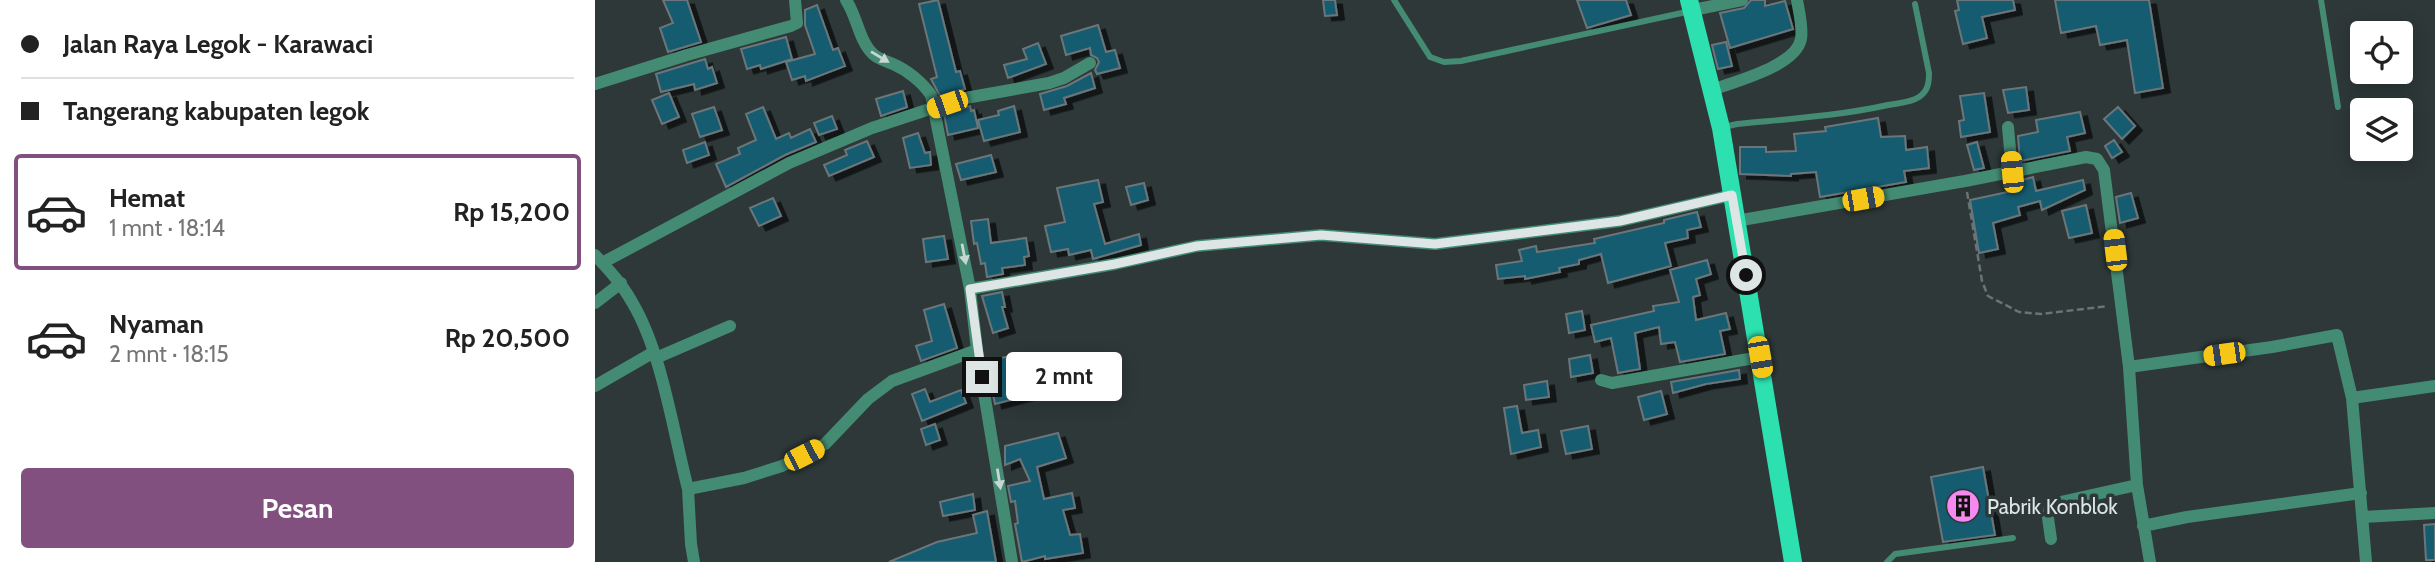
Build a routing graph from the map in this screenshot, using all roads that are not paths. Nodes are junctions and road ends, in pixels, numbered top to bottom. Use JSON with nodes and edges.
{"nodes":[{"id":1,"x":795,"y":0,"type":"edge"},
{"id":2,"x":846,"y":0,"type":"edge"},
{"id":3,"x":1394,"y":0,"type":"edge"},
{"id":4,"x":1742,"y":0,"type":"edge"},
{"id":5,"x":1797,"y":0,"type":"edge"},
{"id":6,"x":2321,"y":0,"type":"edge"},
{"id":7,"x":1915,"y":4,"type":"dead end"},
{"id":8,"x":1691,"y":5,"type":"edge"},
{"id":9,"x":1090,"y":63,"type":"dead end"},
{"id":10,"x":595,"y":84,"type":"edge"},
{"id":11,"x":1712,"y":90,"type":"junction"},
{"id":12,"x":2338,"y":107,"type":"dead end"},
{"id":13,"x":934,"y":109,"type":"junction"},
{"id":14,"x":2008,"y":127,"type":"dead end"},
{"id":15,"x":1721,"y":128,"type":"junction"},
{"id":16,"x":2012,"y":172,"type":"junction"},
{"id":17,"x":1732,"y":195,"type":"junction"},
{"id":18,"x":1736,"y":221,"type":"junction"},
{"id":19,"x":599,"y":259,"type":"edge"},
{"id":20,"x":621,"y":284,"type":"junction"},
{"id":21,"x":970,"y":289,"type":"junction"},
{"id":22,"x":595,"y":303,"type":"edge"},
{"id":23,"x":730,"y":326,"type":"dead end"},
{"id":24,"x":977,"y":350,"type":"junction"},
{"id":25,"x":655,"y":355,"type":"junction"},
{"id":26,"x":1760,"y":357,"type":"junction"},
{"id":27,"x":2129,"y":367,"type":"junction"},
{"id":28,"x":1601,"y":380,"type":"dead end"},
{"id":29,"x":595,"y":386,"type":"edge"},
{"id":30,"x":2435,"y":386,"type":"edge"},
{"id":31,"x":2352,"y":398,"type":"junction"},
{"id":32,"x":2137,"y":485,"type":"junction"},
{"id":33,"x":688,"y":489,"type":"junction"},
{"id":34,"x":2361,"y":492,"type":"junction"},
{"id":35,"x":2435,"y":513,"type":"edge"},
{"id":36,"x":2363,"y":517,"type":"junction"},
{"id":37,"x":2143,"y":526,"type":"junction"},
{"id":38,"x":2014,"y":538,"type":"dead end"},
{"id":39,"x":2051,"y":538,"type":"dead end"},
{"id":40,"x":694,"y":562,"type":"edge"},
{"id":41,"x":1012,"y":562,"type":"edge"},
{"id":42,"x":1793,"y":562,"type":"edge"},
{"id":43,"x":1887,"y":562,"type":"edge"},
{"id":44,"x":2150,"y":562,"type":"edge"},
{"id":45,"x":2366,"y":562,"type":"edge"}],
"edges":[{"from":1,"to":10,"type":"street"},
{"from":2,"to":13,"type":"street","one_way":true},
{"from":3,"to":8,"type":"lane"},
{"from":4,"to":8,"type":"street"},
{"from":5,"to":11,"type":"street"},
{"from":6,"to":12,"type":"lane"},
{"from":7,"to":15,"type":"lane"},
{"from":8,"to":11,"type":"main road"},
{"from":9,"to":13,"type":"street"},
{"from":11,"to":15,"type":"main road"},
{"from":13,"to":19,"type":"street"},
{"from":13,"to":21,"type":"street","one_way":true},
{"from":14,"to":16,"type":"street"},
{"from":15,"to":17,"type":"main road"},
{"from":16,"to":18,"type":"street"},
{"from":16,"to":27,"type":"street"},
{"from":17,"to":18,"type":"main road"},
{"from":17,"to":21,"type":"street"},
{"from":18,"to":26,"type":"main road"},
{"from":19,"to":20,"type":"street"},
{"from":20,"to":22,"type":"street"},
{"from":20,"to":25,"type":"street"},
{"from":21,"to":24,"type":"street"},
{"from":23,"to":25,"type":"street"},
{"from":24,"to":33,"type":"street"},
{"from":24,"to":41,"type":"street","one_way":true},
{"from":25,"to":29,"type":"street"},
{"from":25,"to":33,"type":"street"},
{"from":26,"to":28,"type":"street"},
{"from":26,"to":42,"type":"main road"},
{"from":27,"to":31,"type":"street"},
{"from":27,"to":32,"type":"street"},
{"from":30,"to":31,"type":"street"},
{"from":31,"to":34,"type":"street"},
{"from":32,"to":37,"type":"street"},
{"from":32,"to":39,"type":"street"},
{"from":33,"to":40,"type":"street"},
{"from":34,"to":36,"type":"street"},
{"from":34,"to":37,"type":"street"},
{"from":35,"to":36,"type":"street"},
{"from":36,"to":45,"type":"street"},
{"from":37,"to":44,"type":"street"},
{"from":38,"to":43,"type":"lane"}]}
